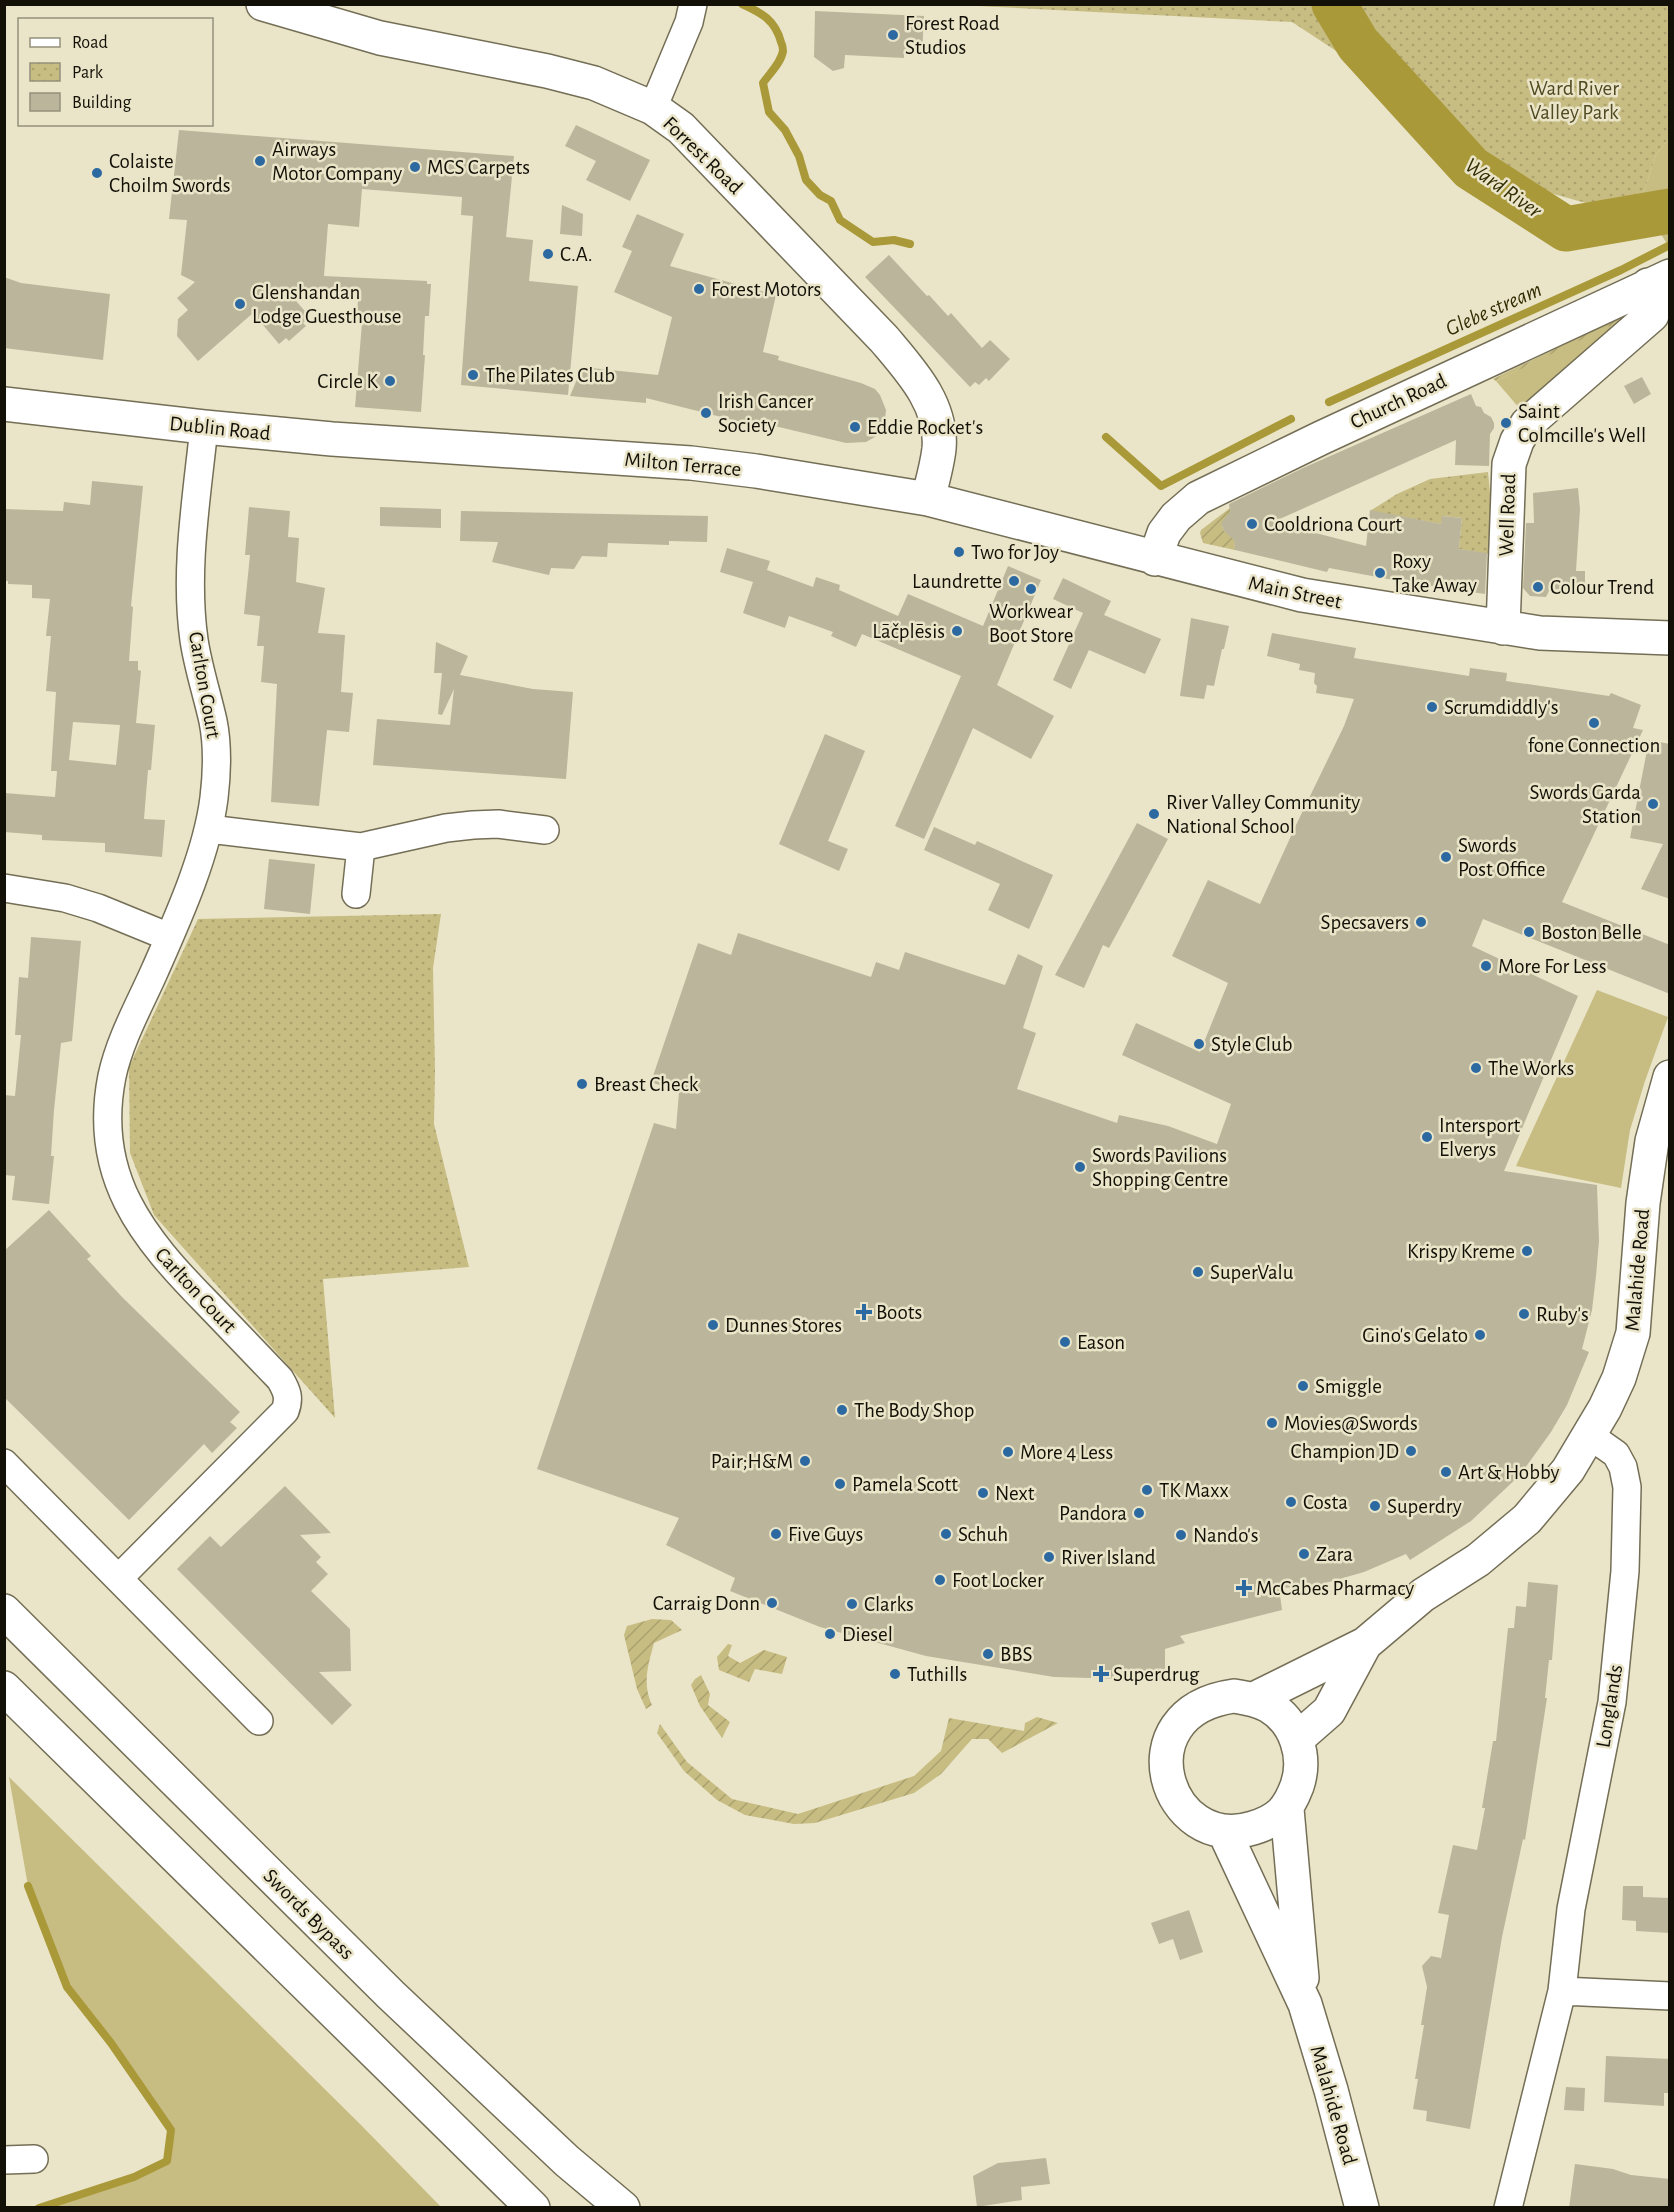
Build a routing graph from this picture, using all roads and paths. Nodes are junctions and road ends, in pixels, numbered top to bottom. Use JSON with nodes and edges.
{"nodes":[{"id":1,"x":263,"y":4,"type":"edge"},
{"id":2,"x":693,"y":4,"type":"edge"},
{"id":3,"x":653,"y":108,"type":"junction"},
{"id":4,"x":1659,"y":280,"type":"edge"},
{"id":5,"x":4,"y":404,"type":"edge"},
{"id":6,"x":204,"y":427,"type":"junction"},
{"id":7,"x":437,"y":447,"type":"joint"},
{"id":8,"x":928,"y":499,"type":"junction"},
{"id":9,"x":1155,"y":559,"type":"junction"},
{"id":10,"x":1503,"y":628,"type":"junction"},
{"id":11,"x":1670,"y":638,"type":"edge"},
{"id":12,"x":209,"y":829,"type":"junction"},
{"id":13,"x":545,"y":830,"type":"dead end"},
{"id":14,"x":360,"y":848,"type":"junction"},
{"id":15,"x":4,"y":888,"type":"edge"},
{"id":16,"x":356,"y":894,"type":"dead end"},
{"id":17,"x":169,"y":937,"type":"junction"},
{"id":18,"x":1670,"y":1077,"type":"edge"},
{"id":19,"x":1589,"y":1435,"type":"junction"},
{"id":20,"x":4,"y":1463,"type":"edge"},
{"id":21,"x":120,"y":1578,"type":"junction"},
{"id":22,"x":4,"y":1611,"type":"edge"},
{"id":23,"x":1365,"y":1644,"type":"junction"},
{"id":24,"x":4,"y":1688,"type":"edge"},
{"id":25,"x":1254,"y":1699,"type":"junction"},
{"id":26,"x":259,"y":1721,"type":"dead end"},
{"id":27,"x":1297,"y":1739,"type":"junction"},
{"id":28,"x":1287,"y":1809,"type":"junction"},
{"id":29,"x":1224,"y":1831,"type":"junction"},
{"id":30,"x":1562,"y":1991,"type":"junction"},
{"id":31,"x":1670,"y":1996,"type":"edge"},
{"id":32,"x":1305,"y":2004,"type":"junction"},
{"id":33,"x":34,"y":2159,"type":"dead end"},
{"id":34,"x":4,"y":2160,"type":"edge"},
{"id":35,"x":533,"y":2208,"type":"edge"},
{"id":36,"x":623,"y":2208,"type":"edge"},
{"id":37,"x":1362,"y":2208,"type":"edge"},
{"id":38,"x":1508,"y":2208,"type":"edge"}],
"edges":[{"from":1,"to":3,"type":"main road","name":"Forrest Road"},
{"from":2,"to":3,"type":"street"},
{"from":3,"to":8,"type":"main road","name":"Forrest Road"},
{"from":4,"to":9,"type":"main road","name":"Church Road"},
{"from":4,"to":10,"type":"main road","name":"Well Road"},
{"from":5,"to":6,"type":"main road","name":"Dublin Road"},
{"from":6,"to":7,"type":"main road","name":"Dublin Road"},
{"from":6,"to":12,"type":"street","name":"Carlton Court"},
{"from":7,"to":8,"type":"main road","name":"Milton Terrace"},
{"from":8,"to":9,"type":"main road","name":"Main Street"},
{"from":9,"to":10,"type":"main road","name":"Main Street"},
{"from":10,"to":11,"type":"main road","name":"Main Street"},
{"from":12,"to":14,"type":"street"},
{"from":12,"to":17,"type":"street","name":"Carlton Court"},
{"from":13,"to":14,"type":"street"},
{"from":14,"to":16,"type":"street"},
{"from":15,"to":17,"type":"street"},
{"from":17,"to":21,"type":"street","name":"Carlton Court"},
{"from":18,"to":19,"type":"main road","name":"Malahide Road"},
{"from":19,"to":23,"type":"main road","name":"Malahide Road"},
{"from":19,"to":30,"type":"street","name":"Longlands"},
{"from":20,"to":21,"type":"street"},
{"from":21,"to":26,"type":"street"},
{"from":22,"to":36,"type":"main road","name":"Swords Bypass"},
{"from":23,"to":25,"type":"main road","name":"Malahide Road"},
{"from":23,"to":27,"type":"main road","name":"Malahide Road"},
{"from":24,"to":35,"type":"main road"},
{"from":25,"to":27,"type":"main road"},
{"from":25,"to":29,"type":"main road"},
{"from":27,"to":28,"type":"main road"},
{"from":28,"to":29,"type":"main road"},
{"from":28,"to":32,"type":"main road","name":"Malahide Road"},
{"from":29,"to":32,"type":"main road","name":"Malahide Road"},
{"from":30,"to":31,"type":"street"},
{"from":30,"to":38,"type":"street","name":"Longlands"},
{"from":32,"to":37,"type":"main road","name":"Malahide Road"},
{"from":33,"to":34,"type":"street"}]}
